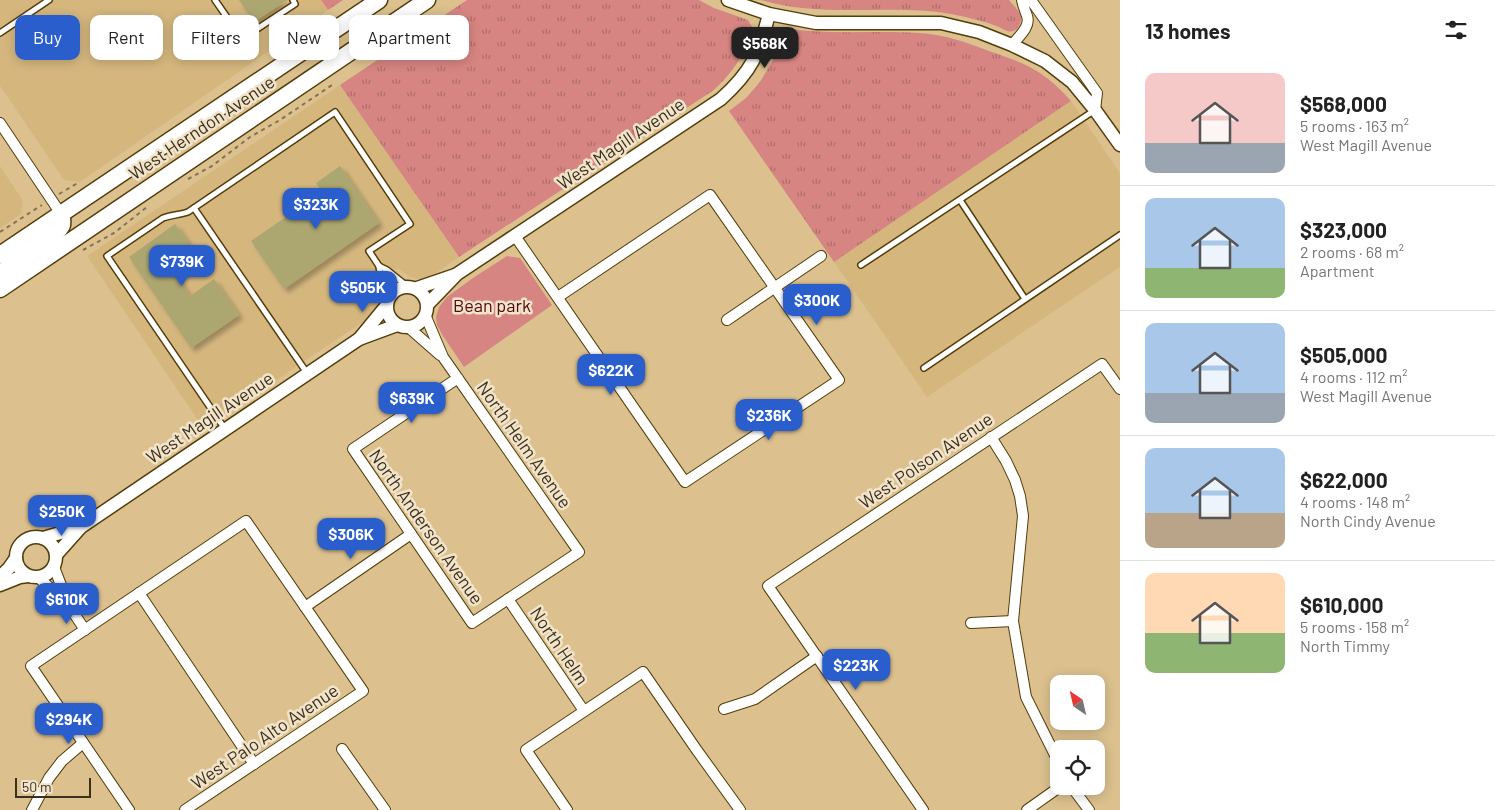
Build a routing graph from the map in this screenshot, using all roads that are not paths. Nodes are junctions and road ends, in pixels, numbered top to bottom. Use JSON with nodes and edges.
{"nodes":[{"id":1,"x":49,"y":0,"type":"edge"},
{"id":2,"x":215,"y":0,"type":"edge"},
{"id":3,"x":293,"y":0,"type":"edge"},
{"id":4,"x":379,"y":0,"type":"edge"},
{"id":5,"x":427,"y":0,"type":"edge"},
{"id":6,"x":728,"y":0,"type":"edge"},
{"id":7,"x":1022,"y":0,"type":"edge"},
{"id":8,"x":1028,"y":0,"type":"edge"},
{"id":9,"x":769,"y":14,"type":"junction"},
{"id":10,"x":0,"y":33,"type":"edge"},
{"id":11,"x":1012,"y":45,"type":"junction"},
{"id":12,"x":1095,"y":110,"type":"junction"},
{"id":13,"x":0,"y":122,"type":"edge"},
{"id":14,"x":1119,"y":141,"type":"edge"},
{"id":15,"x":960,"y":200,"type":"junction"},
{"id":16,"x":194,"y":208,"type":"junction"},
{"id":17,"x":61,"y":214,"type":"junction"},
{"id":18,"x":1120,"y":235,"type":"edge"},
{"id":19,"x":515,"y":236,"type":"junction"},
{"id":20,"x":0,"y":255,"type":"edge"},
{"id":21,"x":821,"y":256,"type":"dead end"},
{"id":22,"x":379,"y":266,"type":"junction"},
{"id":23,"x":861,"y":266,"type":"dead end"},
{"id":24,"x":0,"y":273,"type":"edge"},
{"id":25,"x":457,"y":274,"type":"junction"},
{"id":26,"x":412,"y":288,"type":"junction"},
{"id":27,"x":775,"y":288,"type":"junction"},
{"id":28,"x":0,"y":289,"type":"edge"},
{"id":29,"x":558,"y":297,"type":"junction"},
{"id":30,"x":1025,"y":299,"type":"junction"},
{"id":31,"x":388,"y":302,"type":"junction"},
{"id":32,"x":427,"y":310,"type":"junction"},
{"id":33,"x":727,"y":320,"type":"dead end"},
{"id":34,"x":403,"y":326,"type":"junction"},
{"id":35,"x":359,"y":339,"type":"junction"},
{"id":36,"x":443,"y":357,"type":"junction"},
{"id":37,"x":924,"y":368,"type":"dead end"},
{"id":38,"x":308,"y":373,"type":"junction"},
{"id":39,"x":458,"y":378,"type":"junction"},
{"id":40,"x":1120,"y":389,"type":"edge"},
{"id":41,"x":226,"y":429,"type":"junction"},
{"id":42,"x":991,"y":437,"type":"junction"},
{"id":43,"x":81,"y":527,"type":"junction"},
{"id":44,"x":411,"y":534,"type":"junction"},
{"id":45,"x":43,"y":538,"type":"junction"},
{"id":46,"x":16,"y":558,"type":"junction"},
{"id":47,"x":55,"y":561,"type":"junction"},
{"id":48,"x":33,"y":576,"type":"junction"},
{"id":49,"x":0,"y":577,"type":"edge"},
{"id":50,"x":0,"y":586,"type":"edge"},
{"id":51,"x":139,"y":593,"type":"junction"},
{"id":52,"x":508,"y":599,"type":"junction"},
{"id":53,"x":69,"y":606,"type":"junction"},
{"id":54,"x":305,"y":607,"type":"junction"},
{"id":55,"x":1013,"y":621,"type":"junction"},
{"id":56,"x":971,"y":623,"type":"dead end"},
{"id":57,"x":85,"y":630,"type":"junction"},
{"id":58,"x":817,"y":656,"type":"junction"},
{"id":59,"x":724,"y":709,"type":"dead end"},
{"id":60,"x":584,"y":711,"type":"junction"},
{"id":61,"x":83,"y":743,"type":"junction"},
{"id":62,"x":1050,"y":745,"type":"edge"},
{"id":63,"x":342,"y":749,"type":"dead end"},
{"id":64,"x":254,"y":764,"type":"junction"},
{"id":65,"x":1050,"y":794,"type":"edge"},
{"id":66,"x":1078,"y":795,"type":"edge"},
{"id":67,"x":32,"y":810,"type":"edge"},
{"id":68,"x":129,"y":810,"type":"edge"},
{"id":69,"x":184,"y":810,"type":"edge"},
{"id":70,"x":385,"y":810,"type":"edge"},
{"id":71,"x":567,"y":810,"type":"edge"},
{"id":72,"x":740,"y":810,"type":"edge"},
{"id":73,"x":923,"y":810,"type":"edge"},
{"id":74,"x":1027,"y":810,"type":"edge"},
{"id":75,"x":1089,"y":810,"type":"edge"}],
"edges":[{"from":1,"to":10,"type":"lane"},
{"from":2,"to":3,"type":"lane"},
{"from":4,"to":17,"type":"main road","name":"West Herndon Avenue"},
{"from":5,"to":28,"type":"main road","name":"West Herndon Avenue"},
{"from":6,"to":9,"type":"street"},
{"from":7,"to":11,"type":"street"},
{"from":8,"to":12,"type":"street"},
{"from":9,"to":11,"type":"street"},
{"from":9,"to":19,"type":"street","name":"West Magill Avenue"},
{"from":11,"to":12,"type":"street"},
{"from":12,"to":14,"type":"street"},
{"from":12,"to":15,"type":"lane"},
{"from":13,"to":17,"type":"street"},
{"from":15,"to":23,"type":"lane"},
{"from":15,"to":30,"type":"lane"},
{"from":16,"to":22,"type":"lane"},
{"from":16,"to":38,"type":"lane"},
{"from":16,"to":41,"type":"lane"},
{"from":17,"to":20,"type":"main road","name":"West Herndon Avenue"},
{"from":17,"to":24,"type":"main road"},
{"from":18,"to":30,"type":"lane"},
{"from":19,"to":25,"type":"street","name":"West Magill Avenue"},
{"from":19,"to":29,"type":"street"},
{"from":21,"to":27,"type":"street"},
{"from":22,"to":26,"type":"lane"},
{"from":22,"to":31,"type":"lane"},
{"from":25,"to":26,"type":"street","name":"West Magill Avenue"},
{"from":25,"to":32,"type":"street","name":"West Magill Avenue"},
{"from":26,"to":31,"type":"street"},
{"from":26,"to":32,"type":"street"},
{"from":27,"to":29,"type":"street"},
{"from":27,"to":29,"type":"street"},
{"from":27,"to":33,"type":"street"},
{"from":30,"to":37,"type":"lane"},
{"from":31,"to":34,"type":"street"},
{"from":31,"to":35,"type":"street","name":"West Magill Avenue"},
{"from":32,"to":34,"type":"street"},
{"from":32,"to":36,"type":"street","name":"North Helm Avenue"},
{"from":34,"to":35,"type":"street","name":"West Magill Avenue"},
{"from":34,"to":36,"type":"street","name":"North Helm Avenue"},
{"from":35,"to":38,"type":"street","name":"West Magill Avenue"},
{"from":36,"to":39,"type":"street","name":"North Helm Avenue"},
{"from":38,"to":41,"type":"street","name":"West Magill Avenue"},
{"from":39,"to":44,"type":"street","name":"North Anderson Avenue"},
{"from":39,"to":52,"type":"street","name":"North Helm Avenue"},
{"from":40,"to":42,"type":"street","name":"West Polson Avenue"},
{"from":41,"to":43,"type":"street","name":"West Magill Avenue"},
{"from":42,"to":55,"type":"street"},
{"from":42,"to":58,"type":"street","name":"West Polson Avenue"},
{"from":43,"to":45,"type":"street","name":"West Magill Avenue"},
{"from":43,"to":47,"type":"street","name":"West Magill Avenue"},
{"from":44,"to":52,"type":"street","name":"North Anderson Avenue"},
{"from":44,"to":54,"type":"street"},
{"from":45,"to":46,"type":"street"},
{"from":45,"to":47,"type":"street"},
{"from":46,"to":48,"type":"street"},
{"from":46,"to":49,"type":"street"},
{"from":47,"to":48,"type":"street"},
{"from":47,"to":53,"type":"street"},
{"from":48,"to":50,"type":"street"},
{"from":48,"to":53,"type":"street"},
{"from":51,"to":54,"type":"street"},
{"from":51,"to":57,"type":"street"},
{"from":51,"to":64,"type":"street"},
{"from":52,"to":60,"type":"street","name":"North Helm"},
{"from":53,"to":57,"type":"street"},
{"from":54,"to":64,"type":"street","name":"West Palo Alto Avenue"},
{"from":55,"to":56,"type":"street"},
{"from":55,"to":62,"type":"street"},
{"from":57,"to":61,"type":"street"},
{"from":58,"to":59,"type":"street"},
{"from":58,"to":73,"type":"street"},
{"from":60,"to":71,"type":"street"},
{"from":60,"to":72,"type":"street"},
{"from":61,"to":67,"type":"street"},
{"from":61,"to":68,"type":"street"},
{"from":63,"to":70,"type":"street"},
{"from":64,"to":69,"type":"street","name":"West Palo Alto Avenue"},
{"from":65,"to":74,"type":"street"},
{"from":66,"to":75,"type":"street"}]}
